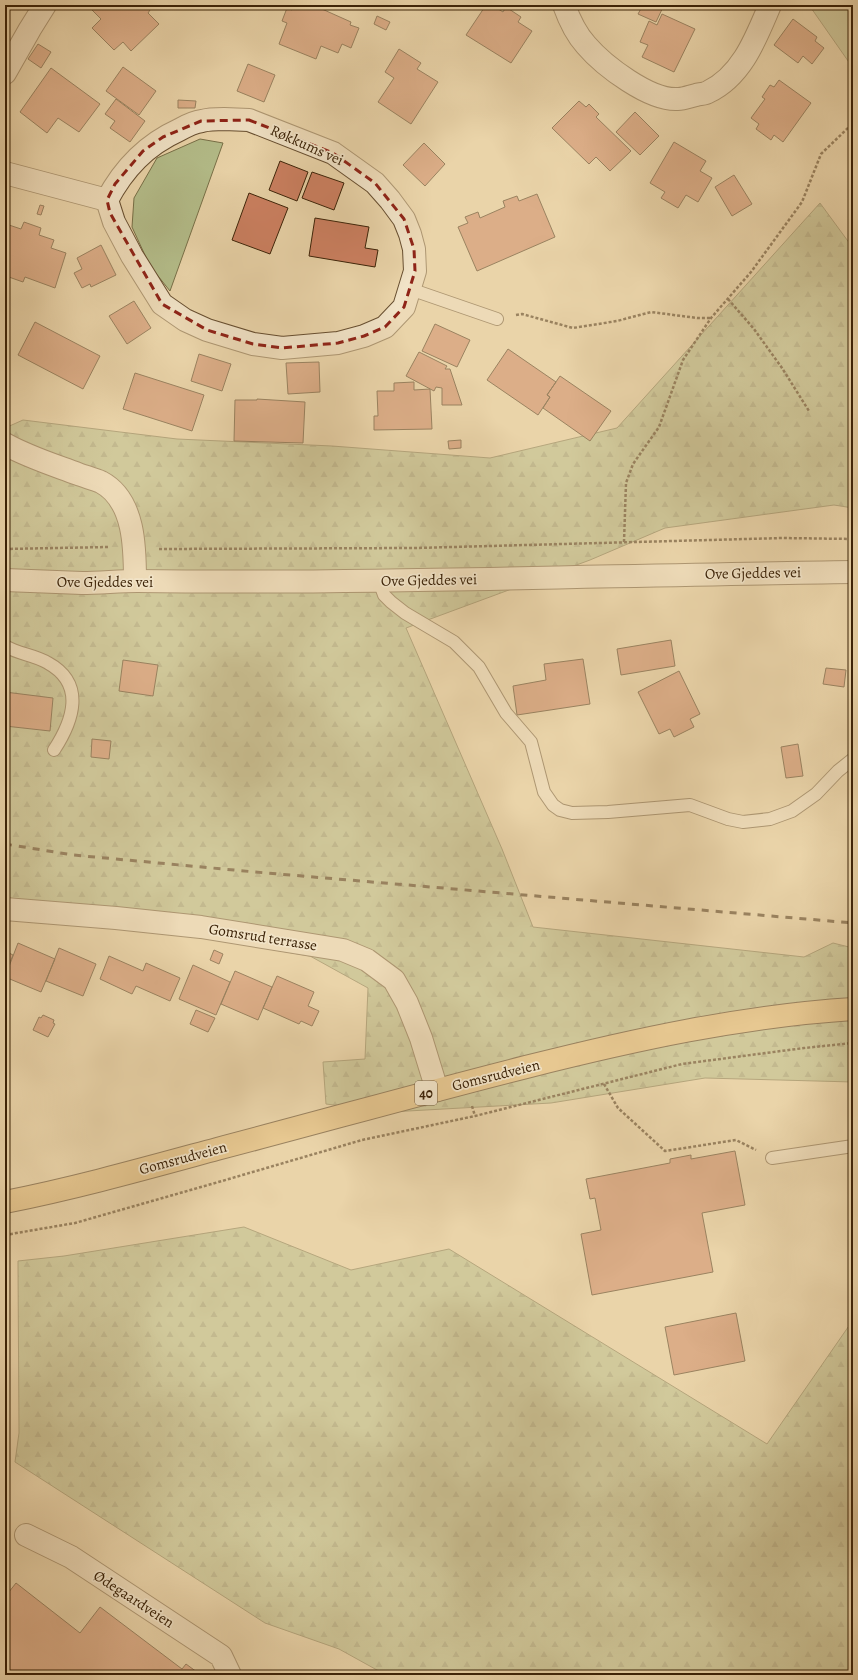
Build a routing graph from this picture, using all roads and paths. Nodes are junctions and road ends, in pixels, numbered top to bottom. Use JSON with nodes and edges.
{"nodes":[{"id":1,"x":45,"y":5,"type":"edge"},
{"id":2,"x":564,"y":5,"type":"edge"},
{"id":3,"x":770,"y":5,"type":"edge"},
{"id":4,"x":5,"y":73,"type":"edge"},
{"id":5,"x":853,"y":125,"type":"edge"},
{"id":6,"x":5,"y":173,"type":"edge"},
{"id":7,"x":107,"y":200,"type":"junction"},
{"id":8,"x":410,"y":289,"type":"junction"},
{"id":9,"x":728,"y":299,"type":"junction"},
{"id":10,"x":711,"y":318,"type":"junction"},
{"id":11,"x":497,"y":319,"type":"joint"},
{"id":12,"x":809,"y":411,"type":"dead end"},
{"id":13,"x":5,"y":444,"type":"edge"},
{"id":14,"x":853,"y":539,"type":"edge"},
{"id":15,"x":624,"y":542,"type":"junction"},
{"id":16,"x":135,"y":548,"type":"junction"},
{"id":17,"x":5,"y":549,"type":"edge"},
{"id":18,"x":853,"y":572,"type":"edge"},
{"id":19,"x":5,"y":580,"type":"edge"},
{"id":20,"x":380,"y":580,"type":"junction"},
{"id":21,"x":136,"y":581,"type":"junction"},
{"id":22,"x":5,"y":646,"type":"edge"},
{"id":23,"x":54,"y":750,"type":"dead end"},
{"id":24,"x":853,"y":758,"type":"edge"},
{"id":25,"x":5,"y":908,"type":"edge"},
{"id":26,"x":853,"y":1009,"type":"edge"},
{"id":27,"x":853,"y":1043,"type":"edge"},
{"id":28,"x":604,"y":1084,"type":"junction"},
{"id":29,"x":436,"y":1090,"type":"junction"},
{"id":30,"x":853,"y":1146,"type":"edge"},
{"id":31,"x":772,"y":1158,"type":"joint"},
{"id":32,"x":5,"y":1202,"type":"edge"},
{"id":33,"x":5,"y":1235,"type":"edge"},
{"id":34,"x":26,"y":1535,"type":"dead end"},
{"id":35,"x":230,"y":1675,"type":"edge"}],
"edges":[{"from":1,"to":4,"type":"street"},
{"from":2,"to":3,"type":"street"},
{"from":5,"to":9,"type":"path"},
{"from":6,"to":7,"type":"street"},
{"from":7,"to":8,"type":"street","name":"Røkkums vei"},
{"from":7,"to":8,"type":"street","name":"Røkkums vei"},
{"from":8,"to":11,"type":"lane"},
{"from":9,"to":10,"type":"path"},
{"from":9,"to":12,"type":"path"},
{"from":10,"to":11,"type":"path"},
{"from":10,"to":15,"type":"path"},
{"from":13,"to":16,"type":"street"},
{"from":14,"to":15,"type":"path"},
{"from":15,"to":16,"type":"path"},
{"from":16,"to":17,"type":"path"},
{"from":16,"to":21,"type":"street"},
{"from":18,"to":20,"type":"street","name":"Ove Gjeddes vei"},
{"from":19,"to":21,"type":"street","name":"Ove Gjeddes vei"},
{"from":20,"to":21,"type":"street","name":"Ove Gjeddes vei"},
{"from":20,"to":24,"type":"lane"},
{"from":22,"to":23,"type":"lane"},
{"from":25,"to":29,"type":"street","name":"Gomsrud terrasse"},
{"from":26,"to":29,"type":"main road","name":"Gomsrudveien","number":"40"},
{"from":27,"to":28,"type":"path"},
{"from":28,"to":31,"type":"path"},
{"from":28,"to":33,"type":"path"},
{"from":29,"to":32,"type":"main road","name":"Gomsrudveien","number":"40"},
{"from":30,"to":31,"type":"lane"},
{"from":34,"to":35,"type":"street","name":"Ødegaardveien"}]}
